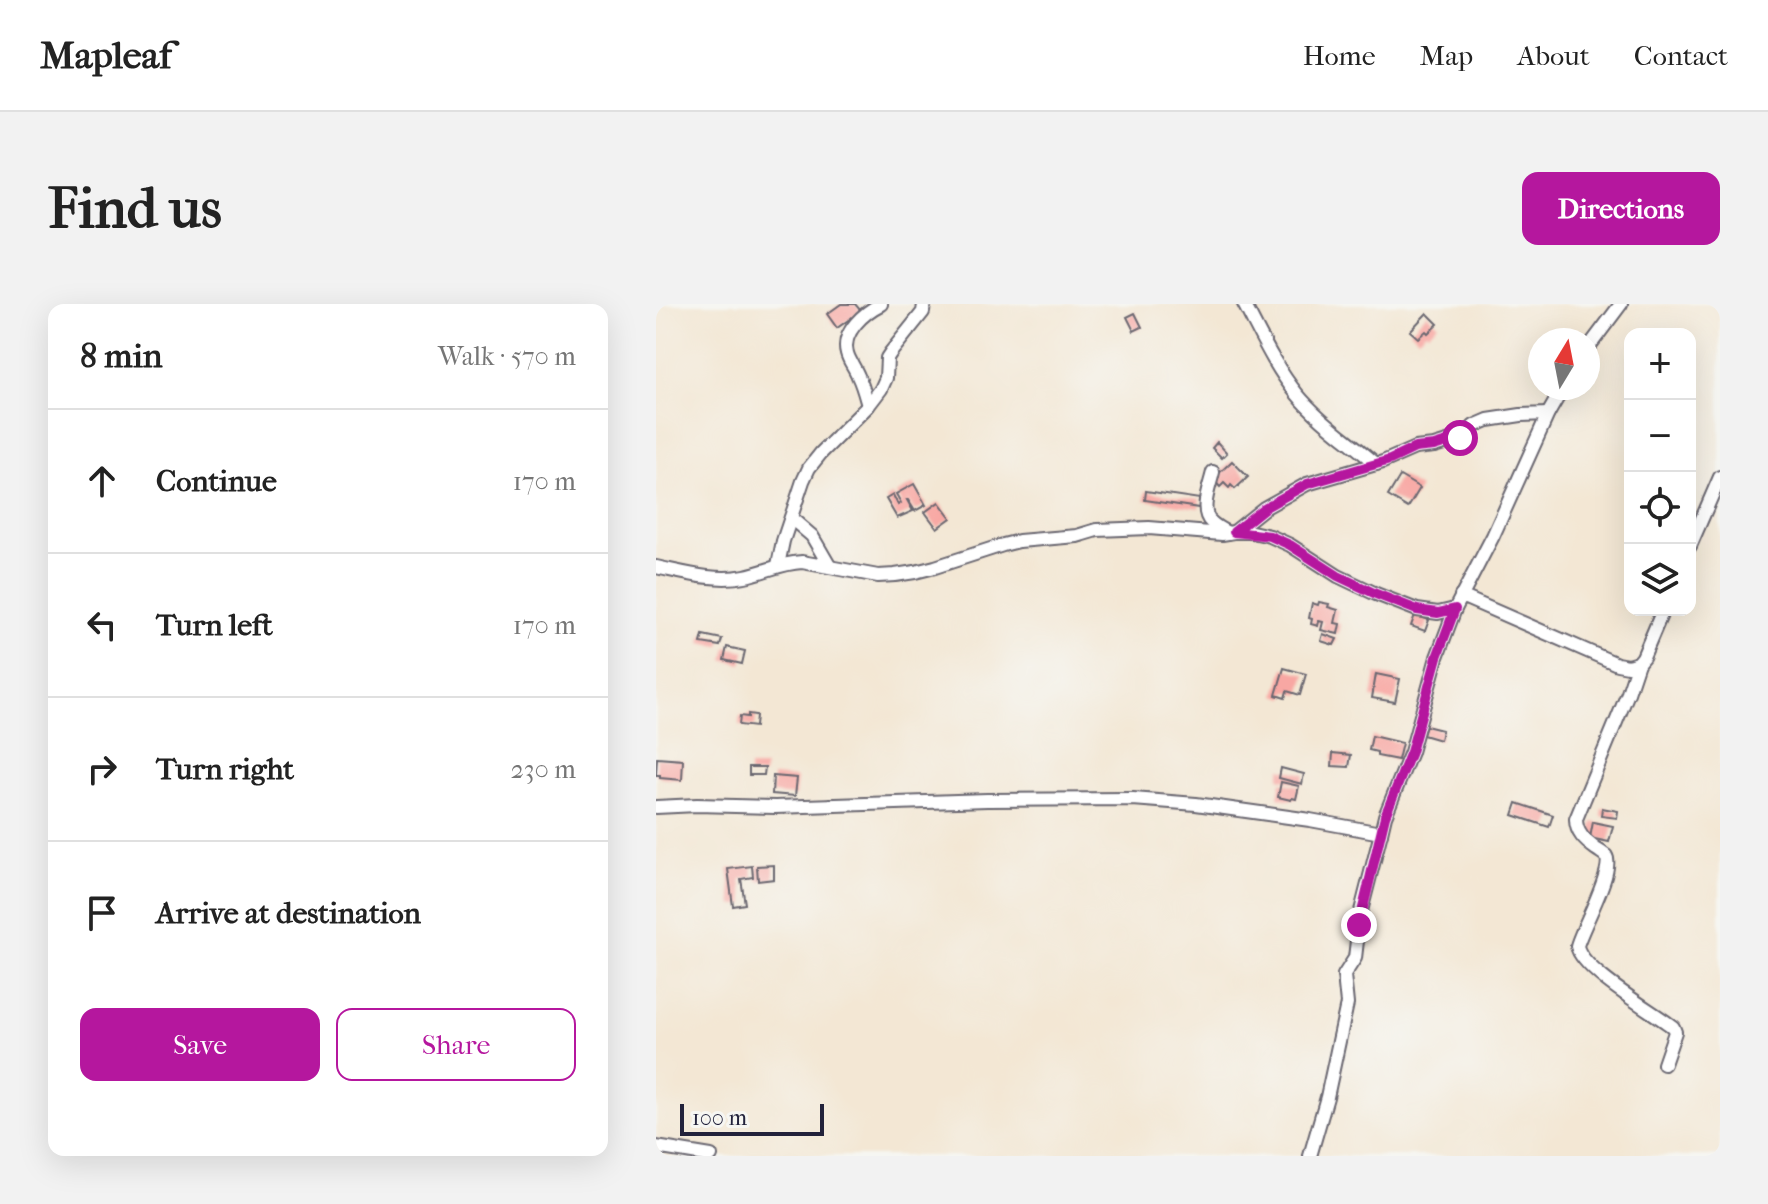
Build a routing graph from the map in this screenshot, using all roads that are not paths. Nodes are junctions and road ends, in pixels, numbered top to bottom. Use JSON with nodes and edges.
{"nodes":[{"id":1,"x":881,"y":304,"type":"edge"},
{"id":2,"x":924,"y":304,"type":"edge"},
{"id":3,"x":1244,"y":304,"type":"edge"},
{"id":4,"x":1621,"y":304,"type":"edge"},
{"id":5,"x":1600,"y":332,"type":"edge"},
{"id":6,"x":1556,"y":400,"type":"edge"},
{"id":7,"x":868,"y":406,"type":"junction"},
{"id":8,"x":1548,"y":414,"type":"junction"},
{"id":9,"x":1376,"y":464,"type":"junction"},
{"id":10,"x":1213,"y":472,"type":"dead end"},
{"id":11,"x":1720,"y":477,"type":"edge"},
{"id":12,"x":791,"y":518,"type":"junction"},
{"id":13,"x":1231,"y":532,"type":"junction"},
{"id":14,"x":1691,"y":544,"type":"edge"},
{"id":15,"x":778,"y":565,"type":"junction"},
{"id":16,"x":656,"y":567,"type":"edge"},
{"id":17,"x":830,"y":567,"type":"junction"},
{"id":18,"x":1461,"y":596,"type":"junction"},
{"id":19,"x":1455,"y":609,"type":"junction"},
{"id":20,"x":1661,"y":616,"type":"edge"},
{"id":21,"x":1638,"y":663,"type":"junction"},
{"id":22,"x":656,"y":807,"type":"edge"},
{"id":23,"x":1381,"y":833,"type":"junction"},
{"id":24,"x":1664,"y":1064,"type":"dead end"},
{"id":25,"x":656,"y":1147,"type":"edge"},
{"id":26,"x":711,"y":1156,"type":"edge"},
{"id":27,"x":1310,"y":1156,"type":"edge"}],
"edges":[{"from":1,"to":7,"type":"street"},
{"from":2,"to":7,"type":"street"},
{"from":3,"to":9,"type":"street"},
{"from":4,"to":5,"type":"street"},
{"from":6,"to":8,"type":"street"},
{"from":7,"to":12,"type":"street"},
{"from":8,"to":9,"type":"street"},
{"from":8,"to":18,"type":"street"},
{"from":9,"to":13,"type":"street"},
{"from":10,"to":13,"type":"street"},
{"from":11,"to":14,"type":"street"},
{"from":12,"to":15,"type":"street"},
{"from":12,"to":17,"type":"street"},
{"from":13,"to":17,"type":"street"},
{"from":13,"to":19,"type":"street"},
{"from":15,"to":16,"type":"street"},
{"from":15,"to":17,"type":"street"},
{"from":18,"to":19,"type":"street"},
{"from":18,"to":21,"type":"street"},
{"from":19,"to":23,"type":"street"},
{"from":20,"to":21,"type":"street"},
{"from":21,"to":24,"type":"street"},
{"from":22,"to":23,"type":"street"},
{"from":23,"to":27,"type":"street"},
{"from":25,"to":26,"type":"street"}]}
